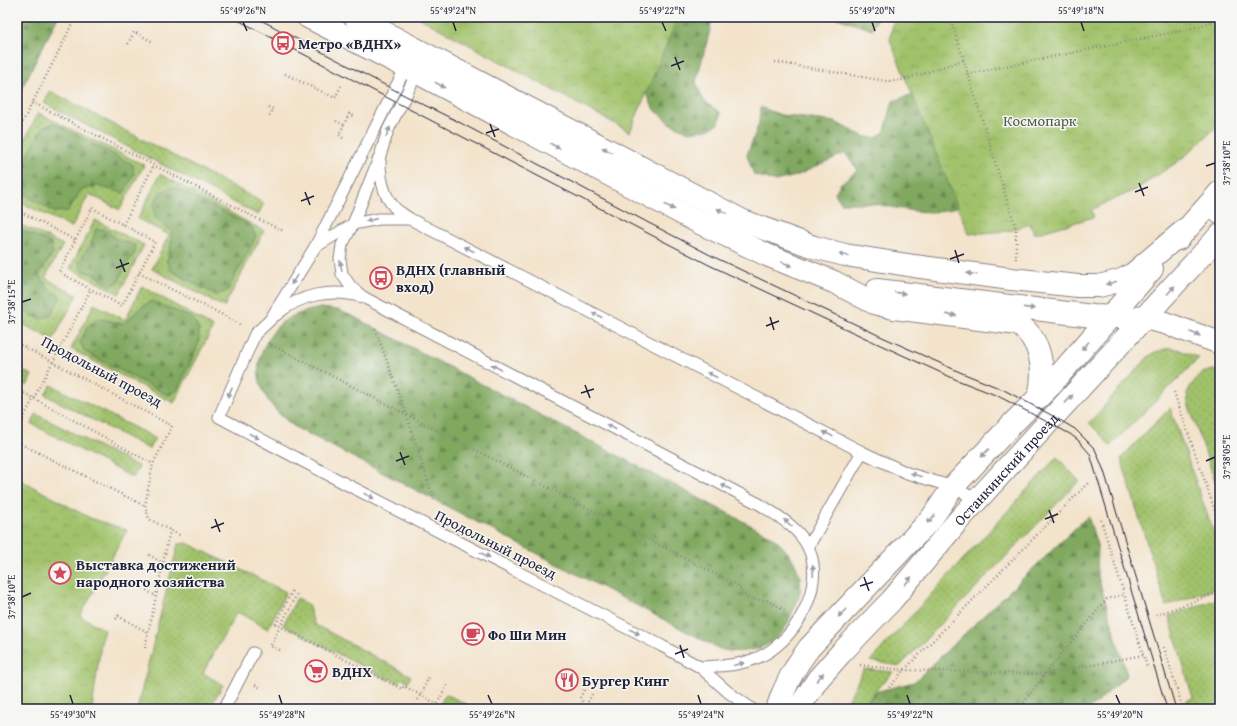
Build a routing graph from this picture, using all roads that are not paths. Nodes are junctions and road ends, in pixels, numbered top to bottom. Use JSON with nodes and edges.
{"nodes":[{"id":1,"x":308,"y":17,"type":"edge"},
{"id":2,"x":355,"y":17,"type":"edge"},
{"id":3,"x":416,"y":48,"type":"junction"},
{"id":4,"x":412,"y":70,"type":"junction"},
{"id":5,"x":381,"y":152,"type":"junction"},
{"id":6,"x":1220,"y":193,"type":"edge"},
{"id":7,"x":1220,"y":213,"type":"edge"},
{"id":8,"x":410,"y":219,"type":"junction"},
{"id":9,"x":353,"y":224,"type":"junction"},
{"id":10,"x":1188,"y":228,"type":"junction"},
{"id":11,"x":1220,"y":235,"type":"edge"},
{"id":12,"x":315,"y":247,"type":"junction"},
{"id":13,"x":834,"y":282,"type":"junction"},
{"id":14,"x":363,"y":297,"type":"junction"},
{"id":15,"x":1111,"y":317,"type":"junction"},
{"id":16,"x":1145,"y":318,"type":"junction"},
{"id":17,"x":270,"y":320,"type":"junction"},
{"id":18,"x":1220,"y":343,"type":"edge"},
{"id":19,"x":1040,"y":396,"type":"junction"},
{"id":20,"x":862,"y":452,"type":"junction"},
{"id":21,"x":954,"y":487,"type":"junction"},
{"id":22,"x":977,"y":500,"type":"junction"},
{"id":23,"x":808,"y":548,"type":"junction"},
{"id":24,"x":253,"y":654,"type":"dead end"},
{"id":25,"x":700,"y":667,"type":"junction"},
{"id":26,"x":224,"y":709,"type":"edge"},
{"id":27,"x":752,"y":709,"type":"edge"},
{"id":28,"x":777,"y":709,"type":"edge"},
{"id":29,"x":798,"y":709,"type":"edge"}],
"edges":[{"from":1,"to":4,"type":"street"},
{"from":2,"to":3,"type":"street"},
{"from":3,"to":4,"type":"lane"},
{"from":10,"to":3,"type":"street","one_way":true},
{"from":5,"to":4,"type":"lane","one_way":true},
{"from":4,"to":12,"type":"lane"},
{"from":4,"to":13,"type":"street","one_way":true},
{"from":5,"to":8,"type":"lane"},
{"from":5,"to":9,"type":"lane"},
{"from":6,"to":7,"type":"street"},
{"from":6,"to":10,"type":"street","name":"Останкинский проезд"},
{"from":8,"to":9,"type":"lane","one_way":true},
{"from":20,"to":8,"type":"lane","one_way":true},
{"from":9,"to":12,"type":"lane"},
{"from":14,"to":9,"type":"lane","one_way":true},
{"from":10,"to":15,"type":"street","name":"Останкинский проезд"},
{"from":16,"to":11,"type":"street","name":"Останкинский проезд","one_way":true},
{"from":12,"to":17,"type":"lane","one_way":true},
{"from":13,"to":15,"type":"street","one_way":true},
{"from":13,"to":19,"type":"street","one_way":true},
{"from":14,"to":17,"type":"lane"},
{"from":23,"to":14,"type":"lane","one_way":true},
{"from":15,"to":16,"type":"street"},
{"from":15,"to":19,"type":"street","name":"Останкинский проезд","one_way":true},
{"from":16,"to":18,"type":"street","one_way":true},
{"from":22,"to":16,"type":"street","name":"Останкинский проезд","one_way":true},
{"from":17,"to":25,"type":"lane","name":"Продольный проезд","one_way":true},
{"from":19,"to":21,"type":"street","name":"Останкинский проезд","one_way":true},
{"from":21,"to":20,"type":"lane","one_way":true},
{"from":20,"to":23,"type":"lane"},
{"from":21,"to":22,"type":"lane"},
{"from":21,"to":28,"type":"street","name":"Останкинский проезд","one_way":true},
{"from":29,"to":22,"type":"street","name":"Останкинский проезд","one_way":true},
{"from":25,"to":23,"type":"lane","one_way":true},
{"from":24,"to":26,"type":"lane"},
{"from":25,"to":27,"type":"lane","name":"Продольный проезд"}]}
